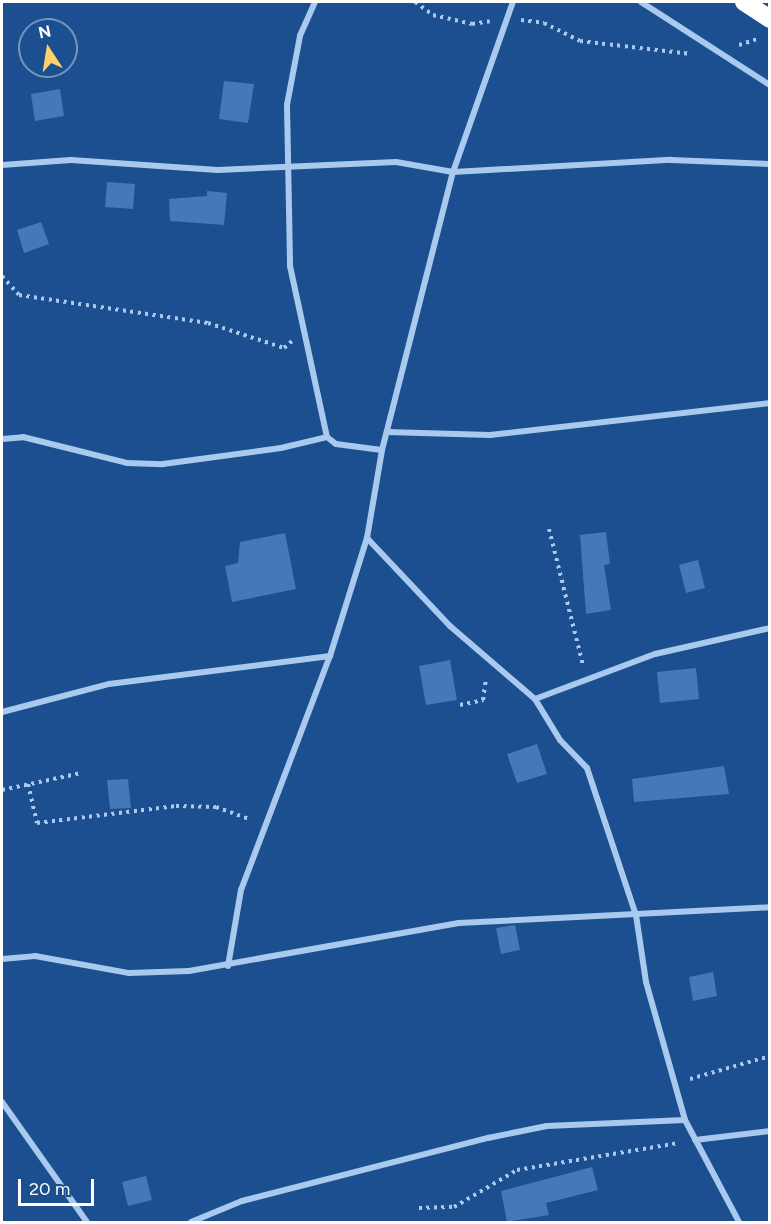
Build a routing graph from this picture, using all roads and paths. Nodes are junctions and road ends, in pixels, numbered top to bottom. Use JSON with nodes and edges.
{"nodes":[{"id":1,"x":315,"y":2,"type":"edge"},
{"id":2,"x":415,"y":2,"type":"edge"},
{"id":3,"x":513,"y":2,"type":"edge"},
{"id":4,"x":641,"y":2,"type":"edge"},
{"id":5,"x":744,"y":2,"type":"edge"},
{"id":6,"x":504,"y":18,"type":"junction"},
{"id":7,"x":770,"y":19,"type":"edge"},
{"id":8,"x":536,"y":22,"type":"dead end"},
{"id":9,"x":769,"y":37,"type":"edge"},
{"id":10,"x":717,"y":55,"type":"junction"},
{"id":11,"x":770,"y":85,"type":"edge"},
{"id":12,"x":770,"y":164,"type":"edge"},
{"id":13,"x":2,"y":165,"type":"edge"},
{"id":14,"x":289,"y":167,"type":"junction"},
{"id":15,"x":453,"y":172,"type":"junction"},
{"id":16,"x":2,"y":276,"type":"edge"},
{"id":17,"x":303,"y":331,"type":"junction"},
{"id":18,"x":770,"y":403,"type":"edge"},
{"id":19,"x":387,"y":432,"type":"junction"},
{"id":20,"x":327,"y":436,"type":"junction"},
{"id":21,"x":2,"y":439,"type":"edge"},
{"id":22,"x":381,"y":450,"type":"junction"},
{"id":23,"x":549,"y":529,"type":"dead end"},
{"id":24,"x":367,"y":538,"type":"junction"},
{"id":25,"x":770,"y":628,"type":"edge"},
{"id":26,"x":330,"y":656,"type":"junction"},
{"id":27,"x":490,"y":664,"type":"junction"},
{"id":28,"x":586,"y":679,"type":"junction"},
{"id":29,"x":535,"y":699,"type":"junction"},
{"id":30,"x":460,"y":705,"type":"dead end"},
{"id":31,"x":2,"y":712,"type":"edge"},
{"id":32,"x":81,"y":773,"type":"dead end"},
{"id":33,"x":28,"y":784,"type":"junction"},
{"id":34,"x":2,"y":790,"type":"edge"},
{"id":35,"x":263,"y":824,"type":"junction"},
{"id":36,"x":770,"y":907,"type":"edge"},
{"id":37,"x":636,"y":915,"type":"junction"},
{"id":38,"x":2,"y":958,"type":"edge"},
{"id":39,"x":228,"y":966,"type":"junction"},
{"id":40,"x":770,"y":1056,"type":"edge"},
{"id":41,"x":674,"y":1083,"type":"junction"},
{"id":42,"x":2,"y":1102,"type":"edge"},
{"id":43,"x":685,"y":1120,"type":"junction"},
{"id":44,"x":770,"y":1131,"type":"edge"},
{"id":45,"x":695,"y":1140,"type":"junction"},
{"id":46,"x":419,"y":1208,"type":"dead end"},
{"id":47,"x":87,"y":1222,"type":"edge"},
{"id":48,"x":191,"y":1222,"type":"edge"},
{"id":49,"x":740,"y":1222,"type":"edge"}],
"edges":[{"from":1,"to":14,"type":"street"},
{"from":2,"to":6,"type":"path"},
{"from":3,"to":6,"type":"street"},
{"from":4,"to":10,"type":"street"},
{"from":5,"to":7,"type":"highway"},
{"from":6,"to":15,"type":"street"},
{"from":8,"to":10,"type":"path"},
{"from":9,"to":10,"type":"path"},
{"from":10,"to":11,"type":"street"},
{"from":12,"to":15,"type":"street"},
{"from":13,"to":14,"type":"street"},
{"from":14,"to":15,"type":"street"},
{"from":14,"to":17,"type":"street"},
{"from":15,"to":19,"type":"street"},
{"from":16,"to":17,"type":"path"},
{"from":17,"to":20,"type":"street"},
{"from":18,"to":19,"type":"street"},
{"from":19,"to":22,"type":"street"},
{"from":20,"to":21,"type":"street"},
{"from":20,"to":22,"type":"street"},
{"from":22,"to":24,"type":"street"},
{"from":23,"to":28,"type":"path"},
{"from":24,"to":26,"type":"street"},
{"from":24,"to":27,"type":"street"},
{"from":25,"to":28,"type":"street"},
{"from":26,"to":31,"type":"street"},
{"from":26,"to":35,"type":"street"},
{"from":27,"to":29,"type":"street"},
{"from":27,"to":30,"type":"path"},
{"from":28,"to":29,"type":"street"},
{"from":29,"to":37,"type":"street"},
{"from":32,"to":33,"type":"path"},
{"from":33,"to":34,"type":"path"},
{"from":33,"to":35,"type":"path"},
{"from":35,"to":39,"type":"street"},
{"from":36,"to":37,"type":"street"},
{"from":37,"to":39,"type":"street"},
{"from":37,"to":41,"type":"street"},
{"from":38,"to":39,"type":"street"},
{"from":40,"to":41,"type":"path"},
{"from":41,"to":43,"type":"street"},
{"from":42,"to":47,"type":"street"},
{"from":43,"to":45,"type":"street"},
{"from":43,"to":48,"type":"street"},
{"from":44,"to":45,"type":"street"},
{"from":45,"to":46,"type":"path"},
{"from":45,"to":49,"type":"street"}]}
